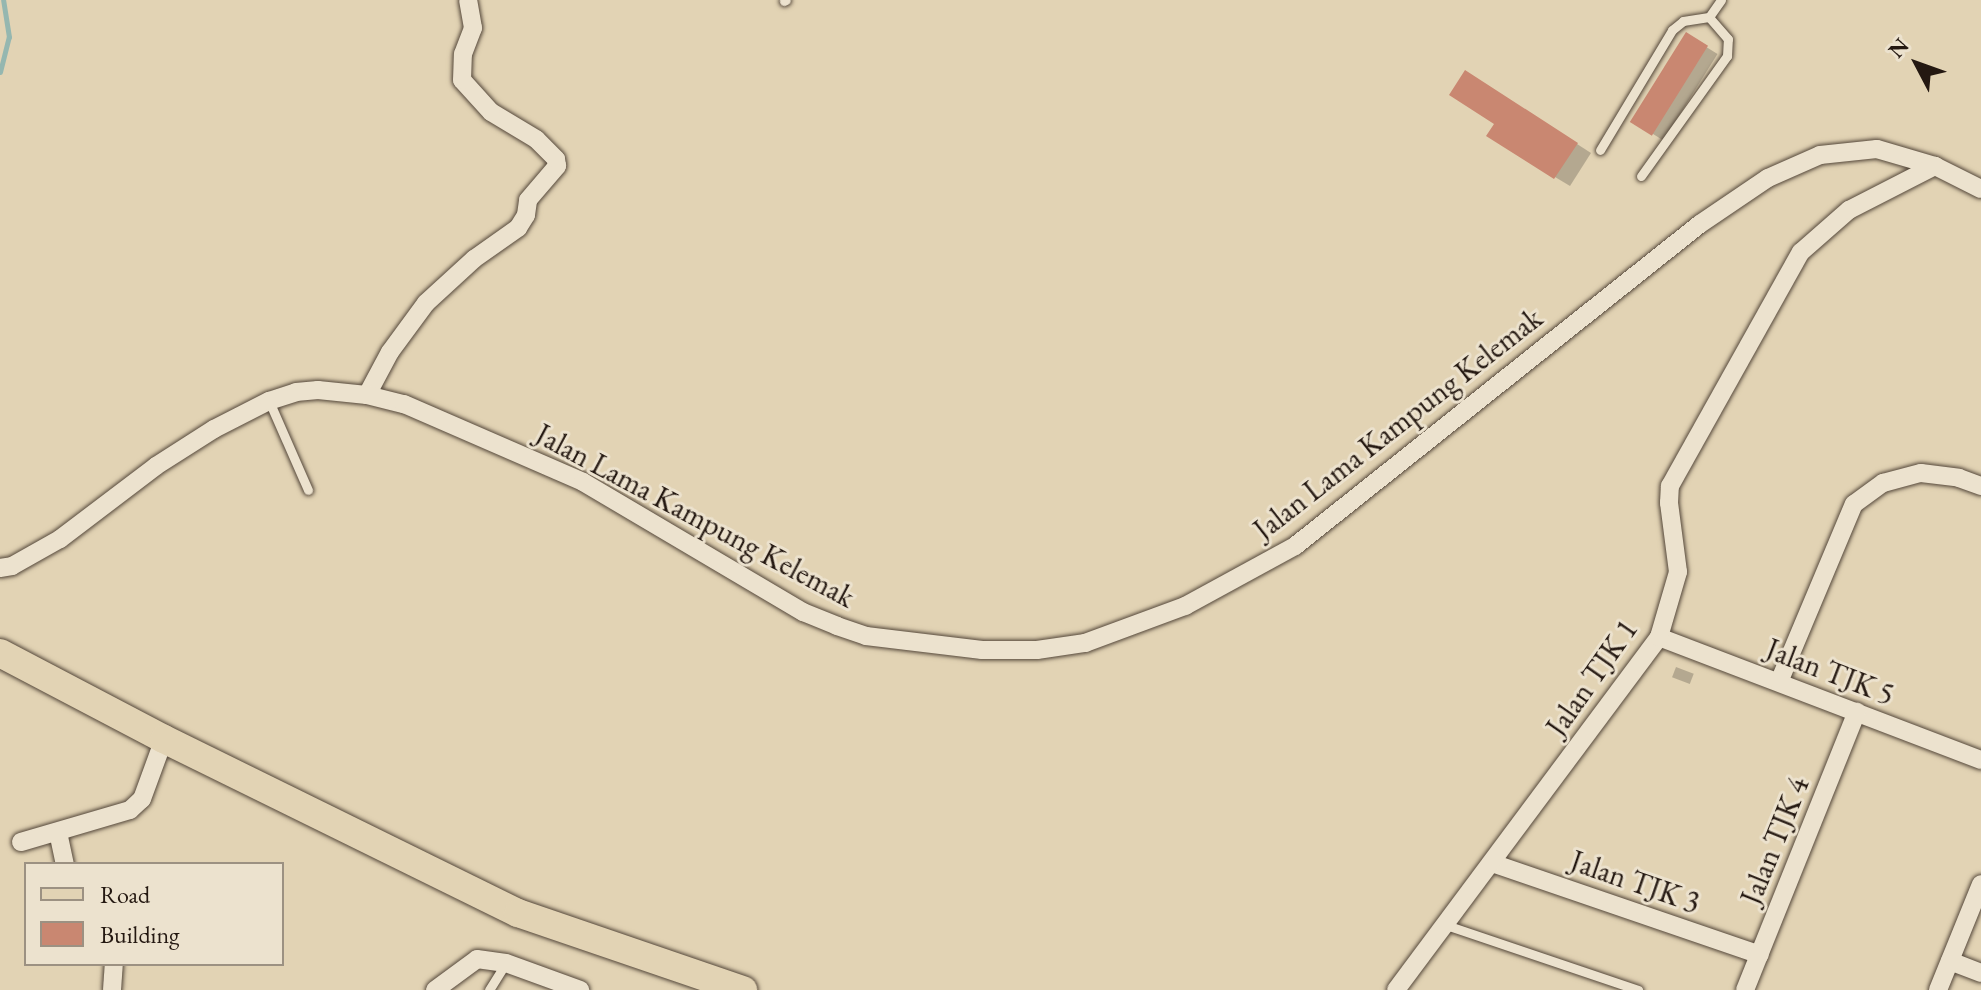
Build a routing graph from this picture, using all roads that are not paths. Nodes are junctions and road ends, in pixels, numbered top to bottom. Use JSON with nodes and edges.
{"nodes":[{"id":1,"x":468,"y":0,"type":"edge"},
{"id":2,"x":1721,"y":0,"type":"edge"},
{"id":3,"x":1709,"y":17,"type":"junction"},
{"id":4,"x":1600,"y":150,"type":"dead end"},
{"id":5,"x":1935,"y":166,"type":"junction"},
{"id":6,"x":1641,"y":176,"type":"dead end"},
{"id":7,"x":1981,"y":189,"type":"edge"},
{"id":8,"x":367,"y":395,"type":"junction"},
{"id":9,"x":269,"y":401,"type":"junction"},
{"id":10,"x":1981,"y":486,"type":"edge"},
{"id":11,"x":308,"y":490,"type":"dead end"},
{"id":12,"x":0,"y":568,"type":"edge"},
{"id":13,"x":1659,"y":637,"type":"junction"},
{"id":14,"x":0,"y":653,"type":"edge"},
{"id":15,"x":1779,"y":682,"type":"junction"},
{"id":16,"x":1857,"y":712,"type":"junction"},
{"id":17,"x":164,"y":739,"type":"junction"},
{"id":18,"x":1981,"y":760,"type":"edge"},
{"id":19,"x":58,"y":832,"type":"junction"},
{"id":20,"x":21,"y":842,"type":"dead end"},
{"id":21,"x":65,"y":862,"type":"edge"},
{"id":22,"x":1492,"y":863,"type":"junction"},
{"id":23,"x":1981,"y":884,"type":"edge"},
{"id":24,"x":1446,"y":925,"type":"junction"},
{"id":25,"x":1760,"y":955,"type":"junction"},
{"id":26,"x":1950,"y":961,"type":"junction"},
{"id":27,"x":506,"y":963,"type":"junction"},
{"id":28,"x":114,"y":966,"type":"edge"},
{"id":29,"x":1981,"y":973,"type":"edge"},
{"id":30,"x":1404,"y":988,"type":"edge"},
{"id":31,"x":576,"y":989,"type":"edge"},
{"id":32,"x":112,"y":990,"type":"edge"},
{"id":33,"x":435,"y":990,"type":"edge"},
{"id":34,"x":489,"y":990,"type":"edge"},
{"id":35,"x":743,"y":990,"type":"edge"},
{"id":36,"x":1638,"y":990,"type":"edge"},
{"id":37,"x":1745,"y":990,"type":"edge"},
{"id":38,"x":1938,"y":990,"type":"edge"}],
"edges":[{"from":1,"to":8,"type":"street"},
{"from":2,"to":3,"type":"lane"},
{"from":3,"to":4,"type":"lane"},
{"from":3,"to":6,"type":"lane"},
{"from":5,"to":7,"type":"street","name":"Jalan Lama Kampung Kelemak"},
{"from":5,"to":8,"type":"street","name":"Jalan Lama Kampung Kelemak"},
{"from":5,"to":13,"type":"street","name":"Jalan TJK 1"},
{"from":8,"to":9,"type":"street","name":"Jalan Lama Kampung Kelemak"},
{"from":9,"to":11,"type":"lane"},
{"from":9,"to":12,"type":"street","name":"Jalan Lama Kampung Kelemak"},
{"from":10,"to":15,"type":"street"},
{"from":13,"to":15,"type":"street","name":"Jalan TJK 5"},
{"from":13,"to":22,"type":"street","name":"Jalan TJK 1"},
{"from":14,"to":17,"type":"main road"},
{"from":15,"to":16,"type":"street","name":"Jalan TJK 5"},
{"from":16,"to":18,"type":"street","name":"Jalan TJK 5"},
{"from":16,"to":25,"type":"street","name":"Jalan TJK 4"},
{"from":17,"to":19,"type":"street"},
{"from":17,"to":35,"type":"main road"},
{"from":19,"to":20,"type":"street"},
{"from":19,"to":21,"type":"street"},
{"from":22,"to":24,"type":"street","name":"Jalan TJK 1"},
{"from":22,"to":25,"type":"street","name":"Jalan TJK 3"},
{"from":23,"to":26,"type":"street"},
{"from":24,"to":30,"type":"street","name":"Jalan TJK 1"},
{"from":24,"to":36,"type":"lane"},
{"from":25,"to":37,"type":"street","name":"Jalan TJK 4"},
{"from":26,"to":29,"type":"street"},
{"from":26,"to":38,"type":"street"},
{"from":27,"to":31,"type":"street"},
{"from":27,"to":33,"type":"street"},
{"from":27,"to":34,"type":"lane"},
{"from":28,"to":32,"type":"street"}]}
